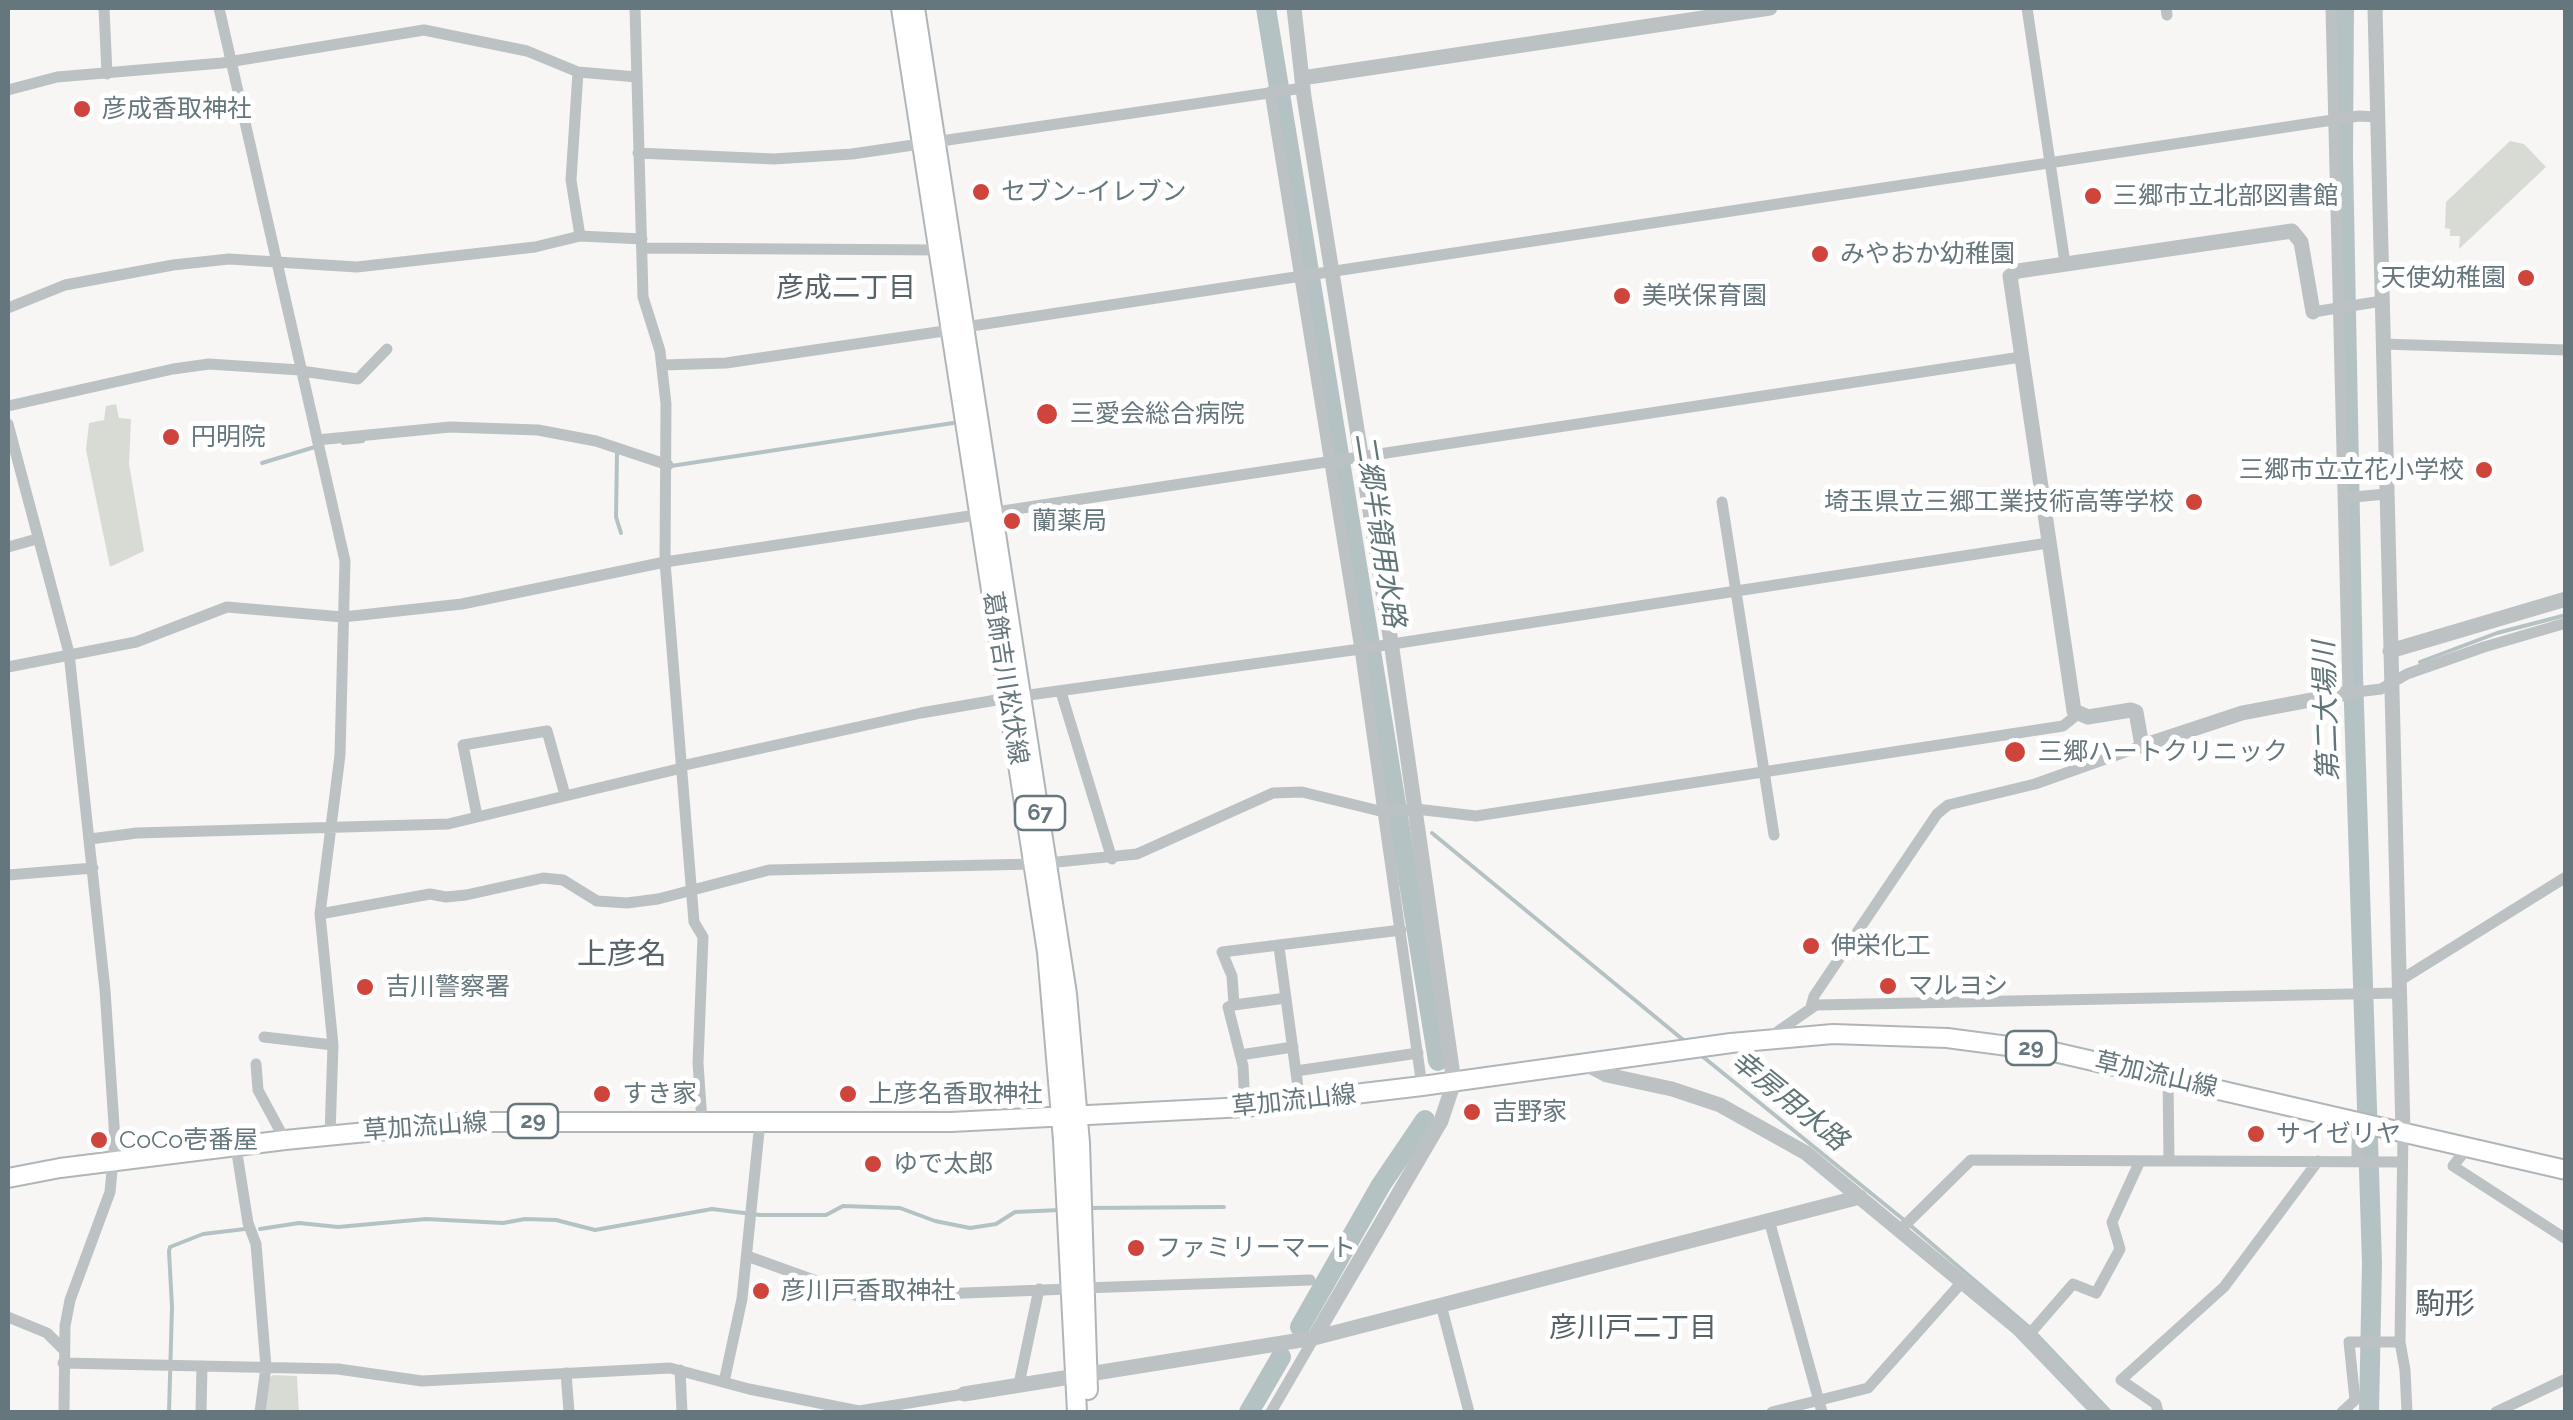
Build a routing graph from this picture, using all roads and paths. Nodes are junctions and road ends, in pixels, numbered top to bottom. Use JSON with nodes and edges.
{"nodes":[{"id":1,"x":104,"y":8,"type":"edge"},
{"id":2,"x":219,"y":8,"type":"edge"},
{"id":3,"x":635,"y":8,"type":"edge"},
{"id":4,"x":901,"y":8,"type":"edge"},
{"id":5,"x":916,"y":8,"type":"edge"},
{"id":6,"x":1294,"y":8,"type":"edge"},
{"id":7,"x":1770,"y":8,"type":"edge"},
{"id":8,"x":2027,"y":8,"type":"edge"},
{"id":9,"x":2331,"y":8,"type":"edge"},
{"id":10,"x":2375,"y":8,"type":"edge"},
{"id":11,"x":231,"y":61,"type":"junction"},
{"id":12,"x":578,"y":72,"type":"junction"},
{"id":13,"x":106,"y":74,"type":"junction"},
{"id":14,"x":637,"y":77,"type":"junction"},
{"id":15,"x":1289,"y":88,"type":"junction"},
{"id":16,"x":8,"y":90,"type":"edge"},
{"id":17,"x":2378,"y":117,"type":"junction"},
{"id":18,"x":2334,"y":120,"type":"junction"},
{"id":19,"x":929,"y":143,"type":"junction"},
{"id":20,"x":638,"y":153,"type":"junction"},
{"id":21,"x":2050,"y":163,"type":"junction"},
{"id":22,"x":580,"y":236,"type":"junction"},
{"id":23,"x":642,"y":243,"type":"junction"},
{"id":24,"x":940,"y":250,"type":"junction"},
{"id":25,"x":276,"y":260,"type":"junction"},
{"id":26,"x":2065,"y":263,"type":"junction"},
{"id":27,"x":1314,"y":275,"type":"junction"},
{"id":28,"x":2374,"y":302,"type":"junction"},
{"id":29,"x":8,"y":308,"type":"edge"},
{"id":30,"x":2340,"y":308,"type":"junction"},
{"id":31,"x":2312,"y":312,"type":"joint"},
{"id":32,"x":958,"y":328,"type":"junction"},
{"id":33,"x":2384,"y":344,"type":"junction"},
{"id":34,"x":387,"y":349,"type":"dead end"},
{"id":35,"x":2566,"y":350,"type":"edge"},
{"id":36,"x":2020,"y":357,"type":"junction"},
{"id":37,"x":663,"y":365,"type":"junction"},
{"id":38,"x":301,"y":370,"type":"junction"},
{"id":39,"x":8,"y":406,"type":"edge"},
{"id":40,"x":8,"y":424,"type":"edge"},
{"id":41,"x":318,"y":440,"type":"junction"},
{"id":42,"x":1353,"y":456,"type":"junction"},
{"id":43,"x":1330,"y":460,"type":"junction"},
{"id":44,"x":668,"y":466,"type":"junction"},
{"id":45,"x":2378,"y":494,"type":"junction"},
{"id":46,"x":2343,"y":498,"type":"junction"},
{"id":47,"x":1722,"y":502,"type":"dead end"},
{"id":48,"x":986,"y":512,"type":"junction"},
{"id":49,"x":37,"y":538,"type":"junction"},
{"id":50,"x":2048,"y":543,"type":"junction"},
{"id":51,"x":8,"y":547,"type":"edge"},
{"id":52,"x":664,"y":562,"type":"junction"},
{"id":53,"x":1736,"y":590,"type":"junction"},
{"id":54,"x":2566,"y":599,"type":"edge"},
{"id":55,"x":344,"y":617,"type":"junction"},
{"id":56,"x":2566,"y":623,"type":"edge"},
{"id":57,"x":1373,"y":646,"type":"junction"},
{"id":58,"x":2390,"y":651,"type":"junction"},
{"id":59,"x":70,"y":653,"type":"junction"},
{"id":60,"x":8,"y":667,"type":"edge"},
{"id":61,"x":2391,"y":682,"type":"junction"},
{"id":62,"x":1061,"y":692,"type":"junction"},
{"id":63,"x":2348,"y":692,"type":"junction"},
{"id":64,"x":1015,"y":697,"type":"junction"},
{"id":65,"x":2078,"y":714,"type":"junction"},
{"id":66,"x":2142,"y":746,"type":"junction"},
{"id":67,"x":682,"y":767,"type":"junction"},
{"id":68,"x":1763,"y":772,"type":"junction"},
{"id":69,"x":565,"y":795,"type":"junction"},
{"id":70,"x":1409,"y":809,"type":"junction"},
{"id":71,"x":1384,"y":812,"type":"junction"},
{"id":72,"x":476,"y":816,"type":"junction"},
{"id":73,"x":330,"y":828,"type":"junction"},
{"id":74,"x":1774,"y":835,"type":"dead end"},
{"id":75,"x":90,"y":838,"type":"junction"},
{"id":76,"x":1112,"y":859,"type":"junction"},
{"id":77,"x":1041,"y":863,"type":"junction"},
{"id":78,"x":93,"y":868,"type":"junction"},
{"id":79,"x":8,"y":875,"type":"edge"},
{"id":80,"x":2566,"y":878,"type":"edge"},
{"id":81,"x":691,"y":890,"type":"junction"},
{"id":82,"x":320,"y":914,"type":"junction"},
{"id":83,"x":1400,"y":930,"type":"junction"},
{"id":84,"x":1279,"y":947,"type":"junction"},
{"id":85,"x":2399,"y":987,"type":"junction"},
{"id":86,"x":1286,"y":998,"type":"junction"},
{"id":87,"x":1234,"y":1005,"type":"junction"},
{"id":88,"x":1811,"y":1007,"type":"junction"},
{"id":89,"x":264,"y":1038,"type":"dead end"},
{"id":90,"x":1767,"y":1038,"type":"junction"},
{"id":91,"x":333,"y":1046,"type":"junction"},
{"id":92,"x":1293,"y":1048,"type":"junction"},
{"id":93,"x":1418,"y":1054,"type":"junction"},
{"id":94,"x":1240,"y":1055,"type":"junction"},
{"id":95,"x":1584,"y":1063,"type":"junction"},
{"id":96,"x":256,"y":1064,"type":"dead end"},
{"id":97,"x":1296,"y":1071,"type":"junction"},
{"id":98,"x":2168,"y":1078,"type":"junction"},
{"id":99,"x":1454,"y":1082,"type":"junction"},
{"id":100,"x":1422,"y":1086,"type":"junction"},
{"id":101,"x":1300,"y":1102,"type":"junction"},
{"id":102,"x":1245,"y":1107,"type":"junction"},
{"id":103,"x":1070,"y":1116,"type":"junction"},
{"id":104,"x":2357,"y":1121,"type":"junction"},
{"id":105,"x":702,"y":1122,"type":"junction"},
{"id":106,"x":760,"y":1122,"type":"junction"},
{"id":107,"x":2394,"y":1129,"type":"junction"},
{"id":108,"x":330,"y":1135,"type":"junction"},
{"id":109,"x":285,"y":1140,"type":"junction"},
{"id":110,"x":236,"y":1147,"type":"junction"},
{"id":111,"x":2468,"y":1148,"type":"junction"},
{"id":112,"x":2140,"y":1161,"type":"junction"},
{"id":113,"x":2169,"y":1161,"type":"junction"},
{"id":114,"x":2318,"y":1161,"type":"junction"},
{"id":115,"x":116,"y":1162,"type":"junction"},
{"id":116,"x":2356,"y":1162,"type":"junction"},
{"id":117,"x":2402,"y":1162,"type":"junction"},
{"id":118,"x":2566,"y":1170,"type":"edge"},
{"id":119,"x":8,"y":1178,"type":"edge"},
{"id":120,"x":1860,"y":1197,"type":"junction"},
{"id":121,"x":1769,"y":1220,"type":"junction"},
{"id":122,"x":1905,"y":1224,"type":"junction"},
{"id":123,"x":2566,"y":1238,"type":"edge"},
{"id":124,"x":747,"y":1256,"type":"junction"},
{"id":125,"x":1310,"y":1280,"type":"dead end"},
{"id":126,"x":1963,"y":1282,"type":"junction"},
{"id":127,"x":1039,"y":1289,"type":"junction"},
{"id":128,"x":1077,"y":1289,"type":"junction"},
{"id":129,"x":1441,"y":1304,"type":"junction"},
{"id":130,"x":8,"y":1317,"type":"edge"},
{"id":131,"x":2030,"y":1334,"type":"junction"},
{"id":132,"x":1314,"y":1338,"type":"junction"},
{"id":133,"x":2394,"y":1342,"type":"junction"},
{"id":134,"x":63,"y":1349,"type":"junction"},
{"id":135,"x":63,"y":1363,"type":"junction"},
{"id":136,"x":202,"y":1366,"type":"junction"},
{"id":137,"x":266,"y":1367,"type":"junction"},
{"id":138,"x":680,"y":1370,"type":"junction"},
{"id":139,"x":566,"y":1373,"type":"junction"},
{"id":140,"x":1081,"y":1374,"type":"junction"},
{"id":141,"x":2566,"y":1379,"type":"edge"},
{"id":142,"x":724,"y":1382,"type":"junction"},
{"id":143,"x":1019,"y":1384,"type":"junction"},
{"id":144,"x":964,"y":1394,"type":"joint"},
{"id":145,"x":1821,"y":1406,"type":"edge"},
{"id":146,"x":64,"y":1412,"type":"edge"},
{"id":147,"x":201,"y":1412,"type":"edge"},
{"id":148,"x":260,"y":1412,"type":"edge"},
{"id":149,"x":569,"y":1412,"type":"edge"},
{"id":150,"x":682,"y":1412,"type":"edge"},
{"id":151,"x":859,"y":1412,"type":"edge"},
{"id":152,"x":1077,"y":1412,"type":"edge"},
{"id":153,"x":1089,"y":1412,"type":"edge"},
{"id":154,"x":1271,"y":1412,"type":"edge"},
{"id":155,"x":1468,"y":1412,"type":"edge"},
{"id":156,"x":1772,"y":1412,"type":"edge"},
{"id":157,"x":2100,"y":1412,"type":"edge"},
{"id":158,"x":2158,"y":1412,"type":"edge"},
{"id":159,"x":2342,"y":1412,"type":"edge"},
{"id":160,"x":2407,"y":1412,"type":"edge"},
{"id":161,"x":2496,"y":1412,"type":"edge"}],
"edges":[{"from":1,"to":13,"type":"street"},
{"from":2,"to":11,"type":"street"},
{"from":3,"to":14,"type":"street"},
{"from":4,"to":19,"type":"main road","name":"葛飾吉川松伏線","number":"67"},
{"from":5,"to":19,"type":"main road","name":"葛飾吉川松伏線","number":"67"},
{"from":6,"to":15,"type":"street"},
{"from":7,"to":15,"type":"street"},
{"from":8,"to":21,"type":"street"},
{"from":9,"to":18,"type":"street"},
{"from":10,"to":17,"type":"street"},
{"from":11,"to":12,"type":"street"},
{"from":11,"to":13,"type":"street"},
{"from":11,"to":25,"type":"street"},
{"from":12,"to":14,"type":"street"},
{"from":12,"to":22,"type":"street"},
{"from":13,"to":16,"type":"street"},
{"from":14,"to":20,"type":"street"},
{"from":15,"to":19,"type":"street"},
{"from":15,"to":27,"type":"street"},
{"from":15,"to":27,"type":"street"},
{"from":17,"to":18,"type":"street"},
{"from":17,"to":28,"type":"street"},
{"from":18,"to":21,"type":"street"},
{"from":18,"to":30,"type":"street"},
{"from":19,"to":20,"type":"street"},
{"from":19,"to":24,"type":"main road","name":"葛飾吉川松伏線","number":"67"},
{"from":19,"to":32,"type":"main road","name":"葛飾吉川松伏線","number":"67"},
{"from":20,"to":23,"type":"street"},
{"from":21,"to":26,"type":"street"},
{"from":21,"to":27,"type":"street"},
{"from":22,"to":23,"type":"street"},
{"from":22,"to":25,"type":"street"},
{"from":23,"to":24,"type":"street"},
{"from":23,"to":37,"type":"street"},
{"from":24,"to":32,"type":"main road","name":"葛飾吉川松伏線","number":"67"},
{"from":25,"to":29,"type":"street"},
{"from":25,"to":38,"type":"street"},
{"from":26,"to":31,"type":"street"},
{"from":26,"to":36,"type":"street"},
{"from":27,"to":32,"type":"street"},
{"from":27,"to":42,"type":"street"},
{"from":27,"to":43,"type":"street"},
{"from":28,"to":30,"type":"street"},
{"from":28,"to":33,"type":"street"},
{"from":30,"to":31,"type":"street"},
{"from":30,"to":46,"type":"street"},
{"from":32,"to":37,"type":"street"},
{"from":32,"to":48,"type":"main road","name":"葛飾吉川松伏線","number":"67"},
{"from":33,"to":35,"type":"street"},
{"from":33,"to":45,"type":"street"},
{"from":34,"to":38,"type":"street"},
{"from":36,"to":42,"type":"street"},
{"from":36,"to":50,"type":"street"},
{"from":37,"to":44,"type":"street"},
{"from":38,"to":39,"type":"street"},
{"from":38,"to":41,"type":"street"},
{"from":40,"to":49,"type":"street"},
{"from":41,"to":44,"type":"street"},
{"from":41,"to":55,"type":"street"},
{"from":42,"to":43,"type":"street"},
{"from":42,"to":57,"type":"street"},
{"from":43,"to":48,"type":"street"},
{"from":43,"to":57,"type":"street"},
{"from":44,"to":52,"type":"street"},
{"from":45,"to":46,"type":"street"},
{"from":45,"to":58,"type":"street"},
{"from":46,"to":63,"type":"street"},
{"from":47,"to":53,"type":"street"},
{"from":48,"to":52,"type":"street"},
{"from":48,"to":64,"type":"main road","name":"葛飾吉川松伏線","number":"67"},
{"from":49,"to":51,"type":"street"},
{"from":49,"to":59,"type":"street"},
{"from":50,"to":53,"type":"street"},
{"from":50,"to":65,"type":"street"},
{"from":52,"to":55,"type":"street"},
{"from":52,"to":67,"type":"street"},
{"from":53,"to":57,"type":"street"},
{"from":53,"to":68,"type":"street"},
{"from":54,"to":58,"type":"street"},
{"from":55,"to":59,"type":"street"},
{"from":55,"to":73,"type":"street"},
{"from":56,"to":61,"type":"street"},
{"from":57,"to":62,"type":"street"},
{"from":57,"to":70,"type":"street"},
{"from":57,"to":71,"type":"street"},
{"from":58,"to":61,"type":"street"},
{"from":59,"to":60,"type":"street"},
{"from":59,"to":75,"type":"street"},
{"from":61,"to":63,"type":"street"},
{"from":61,"to":85,"type":"street"},
{"from":62,"to":64,"type":"street"},
{"from":62,"to":76,"type":"street"},
{"from":63,"to":66,"type":"street"},
{"from":64,"to":67,"type":"street"},
{"from":64,"to":77,"type":"main road","name":"葛飾吉川松伏線","number":"67"},
{"from":65,"to":66,"type":"street"},
{"from":65,"to":68,"type":"street"},
{"from":66,"to":88,"type":"street"},
{"from":67,"to":69,"type":"street"},
{"from":67,"to":81,"type":"street"},
{"from":68,"to":70,"type":"street"},
{"from":68,"to":74,"type":"street"},
{"from":69,"to":72,"type":"street"},
{"from":69,"to":72,"type":"street"},
{"from":70,"to":71,"type":"street"},
{"from":70,"to":99,"type":"street"},
{"from":71,"to":76,"type":"street"},
{"from":71,"to":83,"type":"street"},
{"from":72,"to":73,"type":"street"},
{"from":73,"to":75,"type":"street"},
{"from":73,"to":82,"type":"street"},
{"from":75,"to":78,"type":"street"},
{"from":76,"to":77,"type":"street"},
{"from":77,"to":81,"type":"street"},
{"from":77,"to":103,"type":"main road","name":"葛飾吉川松伏線","number":"67"},
{"from":78,"to":79,"type":"street"},
{"from":78,"to":115,"type":"street"},
{"from":80,"to":85,"type":"street"},
{"from":81,"to":82,"type":"street"},
{"from":81,"to":105,"type":"street"},
{"from":82,"to":91,"type":"street"},
{"from":83,"to":84,"type":"street"},
{"from":83,"to":93,"type":"street"},
{"from":84,"to":86,"type":"street"},
{"from":84,"to":87,"type":"street"},
{"from":85,"to":88,"type":"street"},
{"from":85,"to":107,"type":"street"},
{"from":86,"to":87,"type":"street"},
{"from":86,"to":92,"type":"street"},
{"from":87,"to":94,"type":"street"},
{"from":88,"to":90,"type":"street"},
{"from":89,"to":91,"type":"street"},
{"from":90,"to":95,"type":"main road","name":"草加流山線","number":"29"},
{"from":90,"to":98,"type":"main road","name":"草加流山線","number":"29"},
{"from":91,"to":108,"type":"street"},
{"from":92,"to":94,"type":"street"},
{"from":92,"to":97,"type":"street"},
{"from":93,"to":97,"type":"street"},
{"from":93,"to":100,"type":"street"},
{"from":94,"to":102,"type":"street"},
{"from":95,"to":99,"type":"main road","name":"草加流山線","number":"29"},
{"from":95,"to":120,"type":"street"},
{"from":96,"to":109,"type":"street"},
{"from":97,"to":101,"type":"street"},
{"from":98,"to":104,"type":"main road","name":"草加流山線","number":"29"},
{"from":98,"to":113,"type":"street"},
{"from":99,"to":100,"type":"main road","name":"草加流山線","number":"29"},
{"from":99,"to":132,"type":"street"},
{"from":100,"to":101,"type":"main road","name":"草加流山線","number":"29"},
{"from":101,"to":102,"type":"main road","name":"草加流山線","number":"29"},
{"from":102,"to":103,"type":"main road","name":"草加流山線","number":"29"},
{"from":103,"to":106,"type":"main road","name":"草加流山線","number":"29"},
{"from":103,"to":128,"type":"main road","name":"葛飾吉川松伏線","number":"67"},
{"from":104,"to":107,"type":"main road","name":"草加流山線","number":"29"},
{"from":104,"to":116,"type":"street"},
{"from":105,"to":106,"type":"main road","name":"草加流山線","number":"29"},
{"from":105,"to":108,"type":"main road","name":"草加流山線","number":"29"},
{"from":106,"to":124,"type":"street"},
{"from":107,"to":111,"type":"main road","name":"草加流山線","number":"29"},
{"from":107,"to":117,"type":"street"},
{"from":108,"to":109,"type":"main road","name":"草加流山線","number":"29"},
{"from":109,"to":110,"type":"main road","name":"草加流山線","number":"29"},
{"from":110,"to":115,"type":"main road","name":"草加流山線","number":"29"},
{"from":110,"to":137,"type":"street"},
{"from":111,"to":118,"type":"main road","name":"草加流山線","number":"29"},
{"from":111,"to":123,"type":"street"},
{"from":112,"to":113,"type":"street"},
{"from":112,"to":122,"type":"street"},
{"from":112,"to":131,"type":"street"},
{"from":113,"to":114,"type":"street"},
{"from":114,"to":116,"type":"street"},
{"from":114,"to":158,"type":"street"},
{"from":115,"to":119,"type":"main road","name":"草加流山線","number":"29"},
{"from":115,"to":134,"type":"street"},
{"from":116,"to":117,"type":"street"},
{"from":117,"to":133,"type":"street"},
{"from":120,"to":121,"type":"street"},
{"from":120,"to":122,"type":"street"},
{"from":121,"to":129,"type":"street"},
{"from":121,"to":145,"type":"street"},
{"from":122,"to":126,"type":"street"},
{"from":124,"to":127,"type":"street"},
{"from":124,"to":142,"type":"street"},
{"from":125,"to":128,"type":"street"},
{"from":126,"to":131,"type":"street"},
{"from":126,"to":145,"type":"street"},
{"from":127,"to":128,"type":"street"},
{"from":127,"to":143,"type":"street"},
{"from":128,"to":140,"type":"main road","name":"葛飾吉川松伏線","number":"67"},
{"from":129,"to":132,"type":"street"},
{"from":129,"to":155,"type":"street"},
{"from":130,"to":134,"type":"street"},
{"from":131,"to":157,"type":"street"},
{"from":132,"to":140,"type":"street"},
{"from":132,"to":154,"type":"street"},
{"from":133,"to":159,"type":"street"},
{"from":133,"to":160,"type":"street"},
{"from":134,"to":135,"type":"street"},
{"from":135,"to":136,"type":"street"},
{"from":135,"to":146,"type":"street"},
{"from":136,"to":137,"type":"street"},
{"from":136,"to":147,"type":"street"},
{"from":137,"to":139,"type":"street"},
{"from":137,"to":148,"type":"street"},
{"from":138,"to":139,"type":"street"},
{"from":138,"to":142,"type":"street"},
{"from":138,"to":150,"type":"street"},
{"from":139,"to":149,"type":"street"},
{"from":140,"to":143,"type":"street"},
{"from":140,"to":152,"type":"main road","name":"葛飾吉川松伏線","number":"67"},
{"from":140,"to":153,"type":"main road","name":"葛飾吉川松伏線","number":"67"},
{"from":141,"to":161,"type":"street"},
{"from":142,"to":151,"type":"street"},
{"from":143,"to":144,"type":"street"},
{"from":144,"to":151,"type":"street"},
{"from":145,"to":156,"type":"street"}]}
